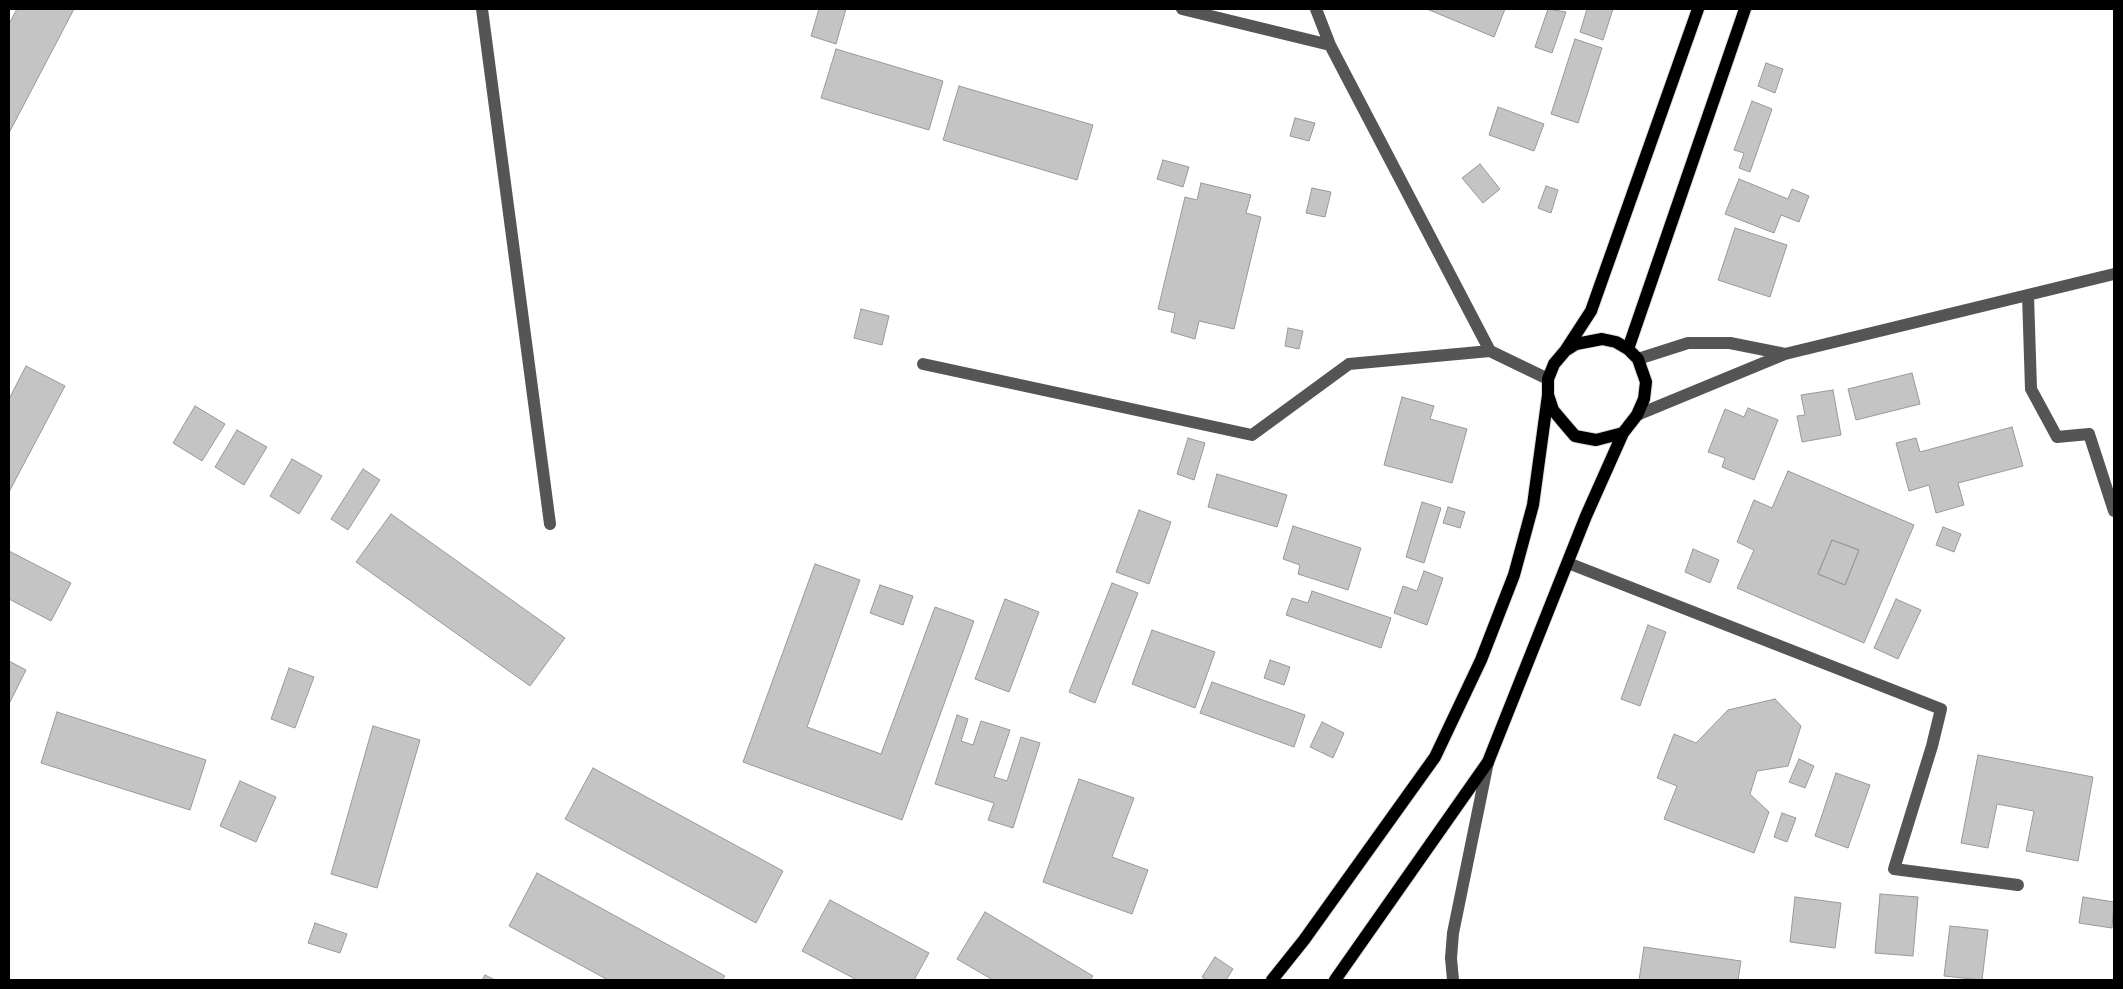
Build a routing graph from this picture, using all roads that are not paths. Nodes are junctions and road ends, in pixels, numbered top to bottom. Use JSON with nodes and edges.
{"nodes":[{"id":1,"x":482,"y":9,"type":"edge"},
{"id":2,"x":1182,"y":9,"type":"edge"},
{"id":3,"x":1316,"y":9,"type":"edge"},
{"id":4,"x":1698,"y":9,"type":"edge"},
{"id":5,"x":1745,"y":9,"type":"edge"},
{"id":6,"x":1330,"y":45,"type":"junction"},
{"id":7,"x":2114,"y":274,"type":"edge"},
{"id":8,"x":2028,"y":295,"type":"junction"},
{"id":9,"x":1628,"y":349,"type":"junction"},
{"id":10,"x":1490,"y":351,"type":"junction"},
{"id":11,"x":1565,"y":351,"type":"junction"},
{"id":12,"x":1785,"y":354,"type":"junction"},
{"id":13,"x":1638,"y":359,"type":"junction"},
{"id":14,"x":923,"y":364,"type":"dead end"},
{"id":15,"x":1548,"y":379,"type":"junction"},
{"id":16,"x":1548,"y":395,"type":"junction"},
{"id":17,"x":1638,"y":415,"type":"junction"},
{"id":18,"x":1623,"y":433,"type":"junction"},
{"id":19,"x":2114,"y":511,"type":"edge"},
{"id":20,"x":550,"y":524,"type":"dead end"},
{"id":21,"x":1568,"y":563,"type":"junction"},
{"id":22,"x":1488,"y":762,"type":"junction"},
{"id":23,"x":2018,"y":885,"type":"dead end"},
{"id":24,"x":1272,"y":980,"type":"edge"},
{"id":25,"x":1335,"y":980,"type":"edge"},
{"id":26,"x":1453,"y":980,"type":"edge"}],
"edges":[{"from":1,"to":20,"type":"street"},
{"from":2,"to":6,"type":"street"},
{"from":3,"to":6,"type":"street"},
{"from":4,"to":11,"type":"main road"},
{"from":5,"to":9,"type":"main road"},
{"from":6,"to":10,"type":"street"},
{"from":7,"to":8,"type":"street"},
{"from":8,"to":12,"type":"street"},
{"from":8,"to":19,"type":"street"},
{"from":9,"to":11,"type":"main road"},
{"from":9,"to":13,"type":"main road"},
{"from":10,"to":14,"type":"street"},
{"from":10,"to":15,"type":"street"},
{"from":11,"to":15,"type":"main road"},
{"from":12,"to":13,"type":"street"},
{"from":12,"to":17,"type":"street"},
{"from":13,"to":17,"type":"main road"},
{"from":15,"to":16,"type":"main road"},
{"from":16,"to":18,"type":"main road"},
{"from":16,"to":24,"type":"main road"},
{"from":17,"to":18,"type":"main road"},
{"from":18,"to":21,"type":"main road"},
{"from":21,"to":22,"type":"main road"},
{"from":21,"to":23,"type":"street"},
{"from":22,"to":25,"type":"main road"},
{"from":22,"to":26,"type":"street"}]}
